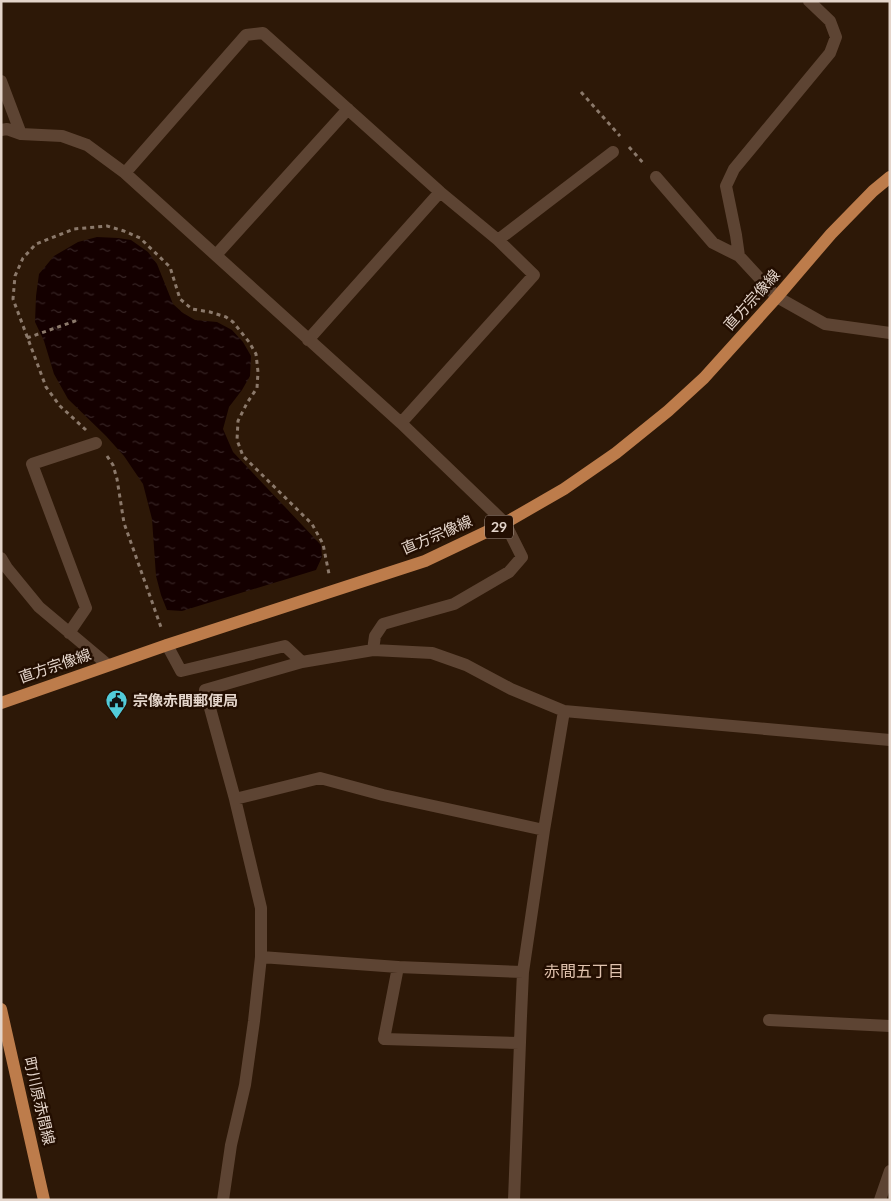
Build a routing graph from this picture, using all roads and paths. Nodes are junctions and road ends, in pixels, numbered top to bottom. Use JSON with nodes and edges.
{"nodes":[{"id":1,"x":809,"y":1,"type":"edge"},
{"id":2,"x":1,"y":81,"type":"edge"},
{"id":3,"x":348,"y":109,"type":"junction"},
{"id":4,"x":1,"y":130,"type":"edge"},
{"id":5,"x":22,"y":134,"type":"junction"},
{"id":6,"x":613,"y":152,"type":"dead end"},
{"id":7,"x":125,"y":173,"type":"junction"},
{"id":8,"x":656,"y":177,"type":"dead end"},
{"id":9,"x":890,"y":177,"type":"edge"},
{"id":10,"x":440,"y":192,"type":"junction"},
{"id":11,"x":498,"y":240,"type":"junction"},
{"id":12,"x":216,"y":255,"type":"junction"},
{"id":13,"x":739,"y":256,"type":"junction"},
{"id":14,"x":777,"y":298,"type":"junction"},
{"id":15,"x":78,"y":320,"type":"dead end"},
{"id":16,"x":890,"y":333,"type":"edge"},
{"id":17,"x":27,"y":338,"type":"junction"},
{"id":18,"x":308,"y":340,"type":"junction"},
{"id":19,"x":401,"y":422,"type":"junction"},
{"id":20,"x":96,"y":443,"type":"junction"},
{"id":21,"x":505,"y":523,"type":"junction"},
{"id":22,"x":1,"y":558,"type":"edge"},
{"id":23,"x":333,"y":590,"type":"junction"},
{"id":24,"x":69,"y":633,"type":"junction"},
{"id":25,"x":167,"y":645,"type":"junction"},
{"id":26,"x":373,"y":650,"type":"junction"},
{"id":27,"x":302,"y":662,"type":"junction"},
{"id":28,"x":108,"y":665,"type":"junction"},
{"id":29,"x":1,"y":703,"type":"edge"},
{"id":30,"x":564,"y":711,"type":"junction"},
{"id":31,"x":890,"y":740,"type":"edge"},
{"id":32,"x":235,"y":799,"type":"junction"},
{"id":33,"x":544,"y":830,"type":"junction"},
{"id":34,"x":261,"y":958,"type":"junction"},
{"id":35,"x":398,"y":966,"type":"junction"},
{"id":36,"x":523,"y":972,"type":"junction"},
{"id":37,"x":1,"y":1009,"type":"edge"},
{"id":38,"x":768,"y":1020,"type":"dead end"},
{"id":39,"x":890,"y":1026,"type":"edge"},
{"id":40,"x":520,"y":1043,"type":"junction"},
{"id":41,"x":890,"y":1171,"type":"edge"},
{"id":42,"x":44,"y":1200,"type":"edge"},
{"id":43,"x":223,"y":1200,"type":"edge"},
{"id":44,"x":514,"y":1200,"type":"edge"},
{"id":45,"x":880,"y":1200,"type":"edge"}],
"edges":[{"from":1,"to":13,"type":"street"},
{"from":2,"to":5,"type":"street"},
{"from":3,"to":7,"type":"street"},
{"from":3,"to":10,"type":"street"},
{"from":3,"to":12,"type":"street"},
{"from":4,"to":5,"type":"street"},
{"from":5,"to":7,"type":"street"},
{"from":6,"to":11,"type":"street"},
{"from":7,"to":12,"type":"street"},
{"from":8,"to":13,"type":"street"},
{"from":9,"to":14,"type":"main road","name":"直方宗像線","number":"29"},
{"from":10,"to":11,"type":"street"},
{"from":10,"to":18,"type":"street"},
{"from":11,"to":19,"type":"street"},
{"from":12,"to":18,"type":"street"},
{"from":13,"to":14,"type":"street"},
{"from":14,"to":16,"type":"street"},
{"from":14,"to":21,"type":"main road","name":"直方宗像線","number":"29"},
{"from":15,"to":17,"type":"path"},
{"from":17,"to":20,"type":"path"},
{"from":17,"to":23,"type":"path"},
{"from":18,"to":19,"type":"street"},
{"from":19,"to":21,"type":"street"},
{"from":20,"to":24,"type":"street"},
{"from":20,"to":25,"type":"path"},
{"from":21,"to":23,"type":"main road","name":"直方宗像線","number":"29"},
{"from":21,"to":26,"type":"street"},
{"from":22,"to":24,"type":"street"},
{"from":23,"to":25,"type":"main road","name":"直方宗像線","number":"29"},
{"from":24,"to":28,"type":"street"},
{"from":25,"to":27,"type":"street"},
{"from":25,"to":28,"type":"main road","name":"直方宗像線","number":"29"},
{"from":26,"to":27,"type":"street"},
{"from":26,"to":30,"type":"street"},
{"from":27,"to":32,"type":"street"},
{"from":28,"to":29,"type":"main road","name":"直方宗像線","number":"29"},
{"from":30,"to":31,"type":"street"},
{"from":30,"to":33,"type":"street"},
{"from":32,"to":33,"type":"street"},
{"from":32,"to":34,"type":"street"},
{"from":33,"to":36,"type":"street"},
{"from":34,"to":35,"type":"street"},
{"from":34,"to":43,"type":"street"},
{"from":35,"to":36,"type":"street"},
{"from":35,"to":40,"type":"street"},
{"from":36,"to":40,"type":"street"},
{"from":37,"to":42,"type":"main road","name":"町川原赤間線"},
{"from":38,"to":39,"type":"street"},
{"from":40,"to":44,"type":"street"},
{"from":41,"to":45,"type":"street"}]}
